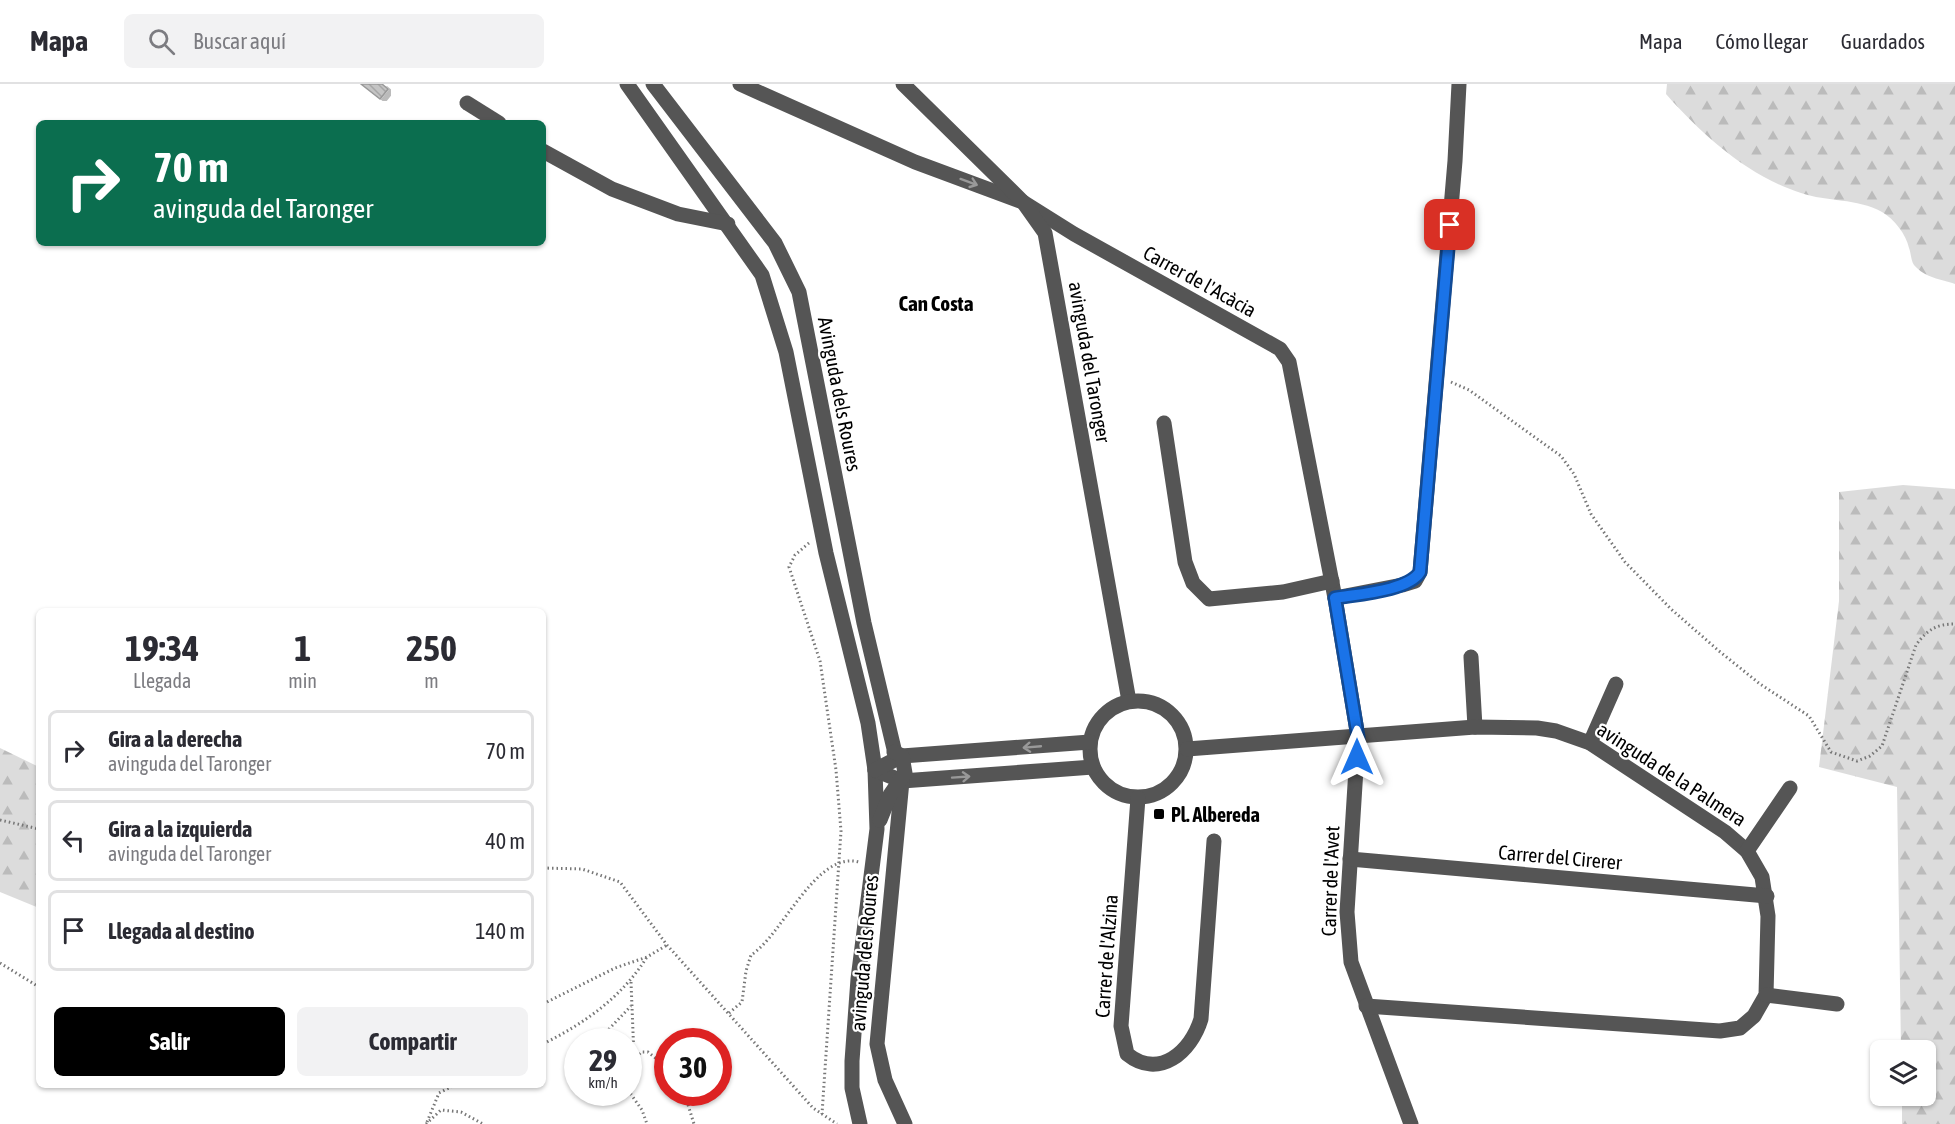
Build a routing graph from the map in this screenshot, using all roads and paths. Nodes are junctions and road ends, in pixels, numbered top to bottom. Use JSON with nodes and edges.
{"nodes":[{"id":1,"x":627,"y":84,"type":"edge"},
{"id":2,"x":740,"y":84,"type":"edge"},
{"id":3,"x":903,"y":84,"type":"edge"},
{"id":4,"x":1459,"y":84,"type":"edge"},
{"id":5,"x":658,"y":86,"type":"edge"},
{"id":6,"x":467,"y":102,"type":"dead end"},
{"id":7,"x":494,"y":120,"type":"edge"},
{"id":8,"x":546,"y":153,"type":"edge"},
{"id":9,"x":1023,"y":202,"type":"junction"},
{"id":10,"x":728,"y":224,"type":"junction"},
{"id":11,"x":1438,"y":377,"type":"junction"},
{"id":12,"x":1164,"y":423,"type":"dead end"},
{"id":13,"x":822,"y":537,"type":"junction"},
{"id":14,"x":1332,"y":581,"type":"junction"},
{"id":15,"x":1335,"y":598,"type":"junction"},
{"id":16,"x":1955,"y":624,"type":"edge"},
{"id":17,"x":1471,"y":657,"type":"dead end"},
{"id":18,"x":1616,"y":684,"type":"dead end"},
{"id":19,"x":1129,"y":701,"type":"junction"},
{"id":20,"x":868,"y":723,"type":"junction"},
{"id":21,"x":1475,"y":727,"type":"junction"},
{"id":22,"x":1358,"y":737,"type":"junction"},
{"id":23,"x":1090,"y":742,"type":"junction"},
{"id":24,"x":1590,"y":743,"type":"junction"},
{"id":25,"x":1187,"y":749,"type":"junction"},
{"id":26,"x":899,"y":754,"type":"junction"},
{"id":27,"x":1093,"y":767,"type":"junction"},
{"id":28,"x":875,"y":770,"type":"junction"},
{"id":29,"x":902,"y":781,"type":"junction"},
{"id":30,"x":1790,"y":788,"type":"dead end"},
{"id":31,"x":1138,"y":798,"type":"junction"},
{"id":32,"x":0,"y":820,"type":"edge"},
{"id":33,"x":36,"y":828,"type":"edge"},
{"id":34,"x":877,"y":829,"type":"junction"},
{"id":35,"x":1214,"y":841,"type":"dead end"},
{"id":36,"x":1747,"y":850,"type":"junction"},
{"id":37,"x":1350,"y":859,"type":"junction"},
{"id":38,"x":840,"y":861,"type":"junction"},
{"id":39,"x":872,"y":866,"type":"junction"},
{"id":40,"x":546,"y":868,"type":"edge"},
{"id":41,"x":1767,"y":896,"type":"junction"},
{"id":42,"x":667,"y":945,"type":"junction"},
{"id":43,"x":647,"y":957,"type":"junction"},
{"id":44,"x":0,"y":963,"type":"edge"},
{"id":45,"x":631,"y":982,"type":"junction"},
{"id":46,"x":36,"y":985,"type":"edge"},
{"id":47,"x":1766,"y":995,"type":"junction"},
{"id":48,"x":546,"y":1002,"type":"edge"},
{"id":49,"x":1837,"y":1004,"type":"dead end"},
{"id":50,"x":1366,"y":1005,"type":"junction"},
{"id":51,"x":631,"y":1006,"type":"junction"},
{"id":52,"x":729,"y":1013,"type":"junction"},
{"id":53,"x":610,"y":1028,"type":"edge"},
{"id":54,"x":632,"y":1028,"type":"edge"},
{"id":55,"x":546,"y":1042,"type":"edge"},
{"id":56,"x":449,"y":1088,"type":"edge"},
{"id":57,"x":639,"y":1106,"type":"edge"},
{"id":58,"x":688,"y":1106,"type":"edge"},
{"id":59,"x":822,"y":1114,"type":"junction"},
{"id":60,"x":426,"y":1124,"type":"edge"},
{"id":61,"x":483,"y":1124,"type":"edge"},
{"id":62,"x":647,"y":1124,"type":"edge"},
{"id":63,"x":694,"y":1124,"type":"edge"},
{"id":64,"x":837,"y":1124,"type":"edge"},
{"id":65,"x":860,"y":1124,"type":"edge"},
{"id":66,"x":905,"y":1124,"type":"edge"},
{"id":67,"x":1411,"y":1124,"type":"edge"}],
"edges":[{"from":1,"to":10,"type":"street"},
{"from":2,"to":9,"type":"street","name":"Carrer de l'Acàcia","one_way":true},
{"from":3,"to":9,"type":"street","name":"avinguda del Taronger"},
{"from":4,"to":11,"type":"street"},
{"from":5,"to":26,"type":"street","name":"Avinguda dels Roures"},
{"from":6,"to":7,"type":"street"},
{"from":8,"to":10,"type":"street"},
{"from":9,"to":14,"type":"street","name":"Carrer de l'Acàcia"},
{"from":9,"to":19,"type":"street","name":"avinguda del Taronger"},
{"from":10,"to":13,"type":"street"},
{"from":11,"to":15,"type":"street"},
{"from":11,"to":16,"type":"path"},
{"from":12,"to":14,"type":"street"},
{"from":13,"to":20,"type":"street"},
{"from":13,"to":38,"type":"path"},
{"from":14,"to":15,"type":"street","name":"Carrer de l'Acàcia"},
{"from":15,"to":22,"type":"street","name":"Carrer de l'Acàcia"},
{"from":17,"to":21,"type":"street"},
{"from":18,"to":24,"type":"street"},
{"from":19,"to":23,"type":"street"},
{"from":19,"to":25,"type":"street"},
{"from":20,"to":26,"type":"street"},
{"from":20,"to":28,"type":"street"},
{"from":21,"to":22,"type":"street","name":"avinguda de la Palmera"},
{"from":21,"to":24,"type":"street","name":"avinguda de la Palmera"},
{"from":22,"to":25,"type":"street","name":"avinguda de la Palmera"},
{"from":22,"to":37,"type":"street","name":"Carrer de l'Avet"},
{"from":23,"to":26,"type":"street","one_way":true},
{"from":23,"to":27,"type":"street"},
{"from":24,"to":36,"type":"street","name":"avinguda de la Palmera"},
{"from":25,"to":31,"type":"street"},
{"from":26,"to":28,"type":"street"},
{"from":26,"to":29,"type":"street","name":"Avinguda dels Roures"},
{"from":29,"to":27,"type":"street","one_way":true},
{"from":27,"to":31,"type":"street"},
{"from":28,"to":29,"type":"street"},
{"from":28,"to":34,"type":"street"},
{"from":29,"to":34,"type":"street"},
{"from":29,"to":66,"type":"street","name":"avinguda dels Roures"},
{"from":30,"to":36,"type":"street"},
{"from":31,"to":35,"type":"street","name":"Carrer de l'Alzina"},
{"from":32,"to":33,"type":"path"},
{"from":34,"to":39,"type":"street"},
{"from":36,"to":41,"type":"street","name":"avinguda de la Palmera"},
{"from":37,"to":41,"type":"street","name":"Carrer del Cirerer"},
{"from":37,"to":50,"type":"street","name":"Carrer de l'Avet"},
{"from":38,"to":39,"type":"path"},
{"from":38,"to":52,"type":"path"},
{"from":38,"to":59,"type":"path"},
{"from":39,"to":65,"type":"street"},
{"from":40,"to":42,"type":"path"},
{"from":41,"to":47,"type":"street","name":"avinguda de la Palmera"},
{"from":42,"to":43,"type":"path"},
{"from":42,"to":52,"type":"path"},
{"from":43,"to":45,"type":"path"},
{"from":43,"to":48,"type":"path"},
{"from":44,"to":46,"type":"path"},
{"from":45,"to":51,"type":"path"},
{"from":45,"to":55,"type":"path"},
{"from":47,"to":49,"type":"street"},
{"from":47,"to":50,"type":"street"},
{"from":50,"to":67,"type":"street","name":"Carrer de l'Avet"},
{"from":51,"to":53,"type":"path"},
{"from":51,"to":54,"type":"path"},
{"from":52,"to":59,"type":"path"},
{"from":56,"to":60,"type":"path"},
{"from":57,"to":62,"type":"path"},
{"from":58,"to":63,"type":"path"},
{"from":59,"to":64,"type":"path"},
{"from":60,"to":61,"type":"path"}]}
